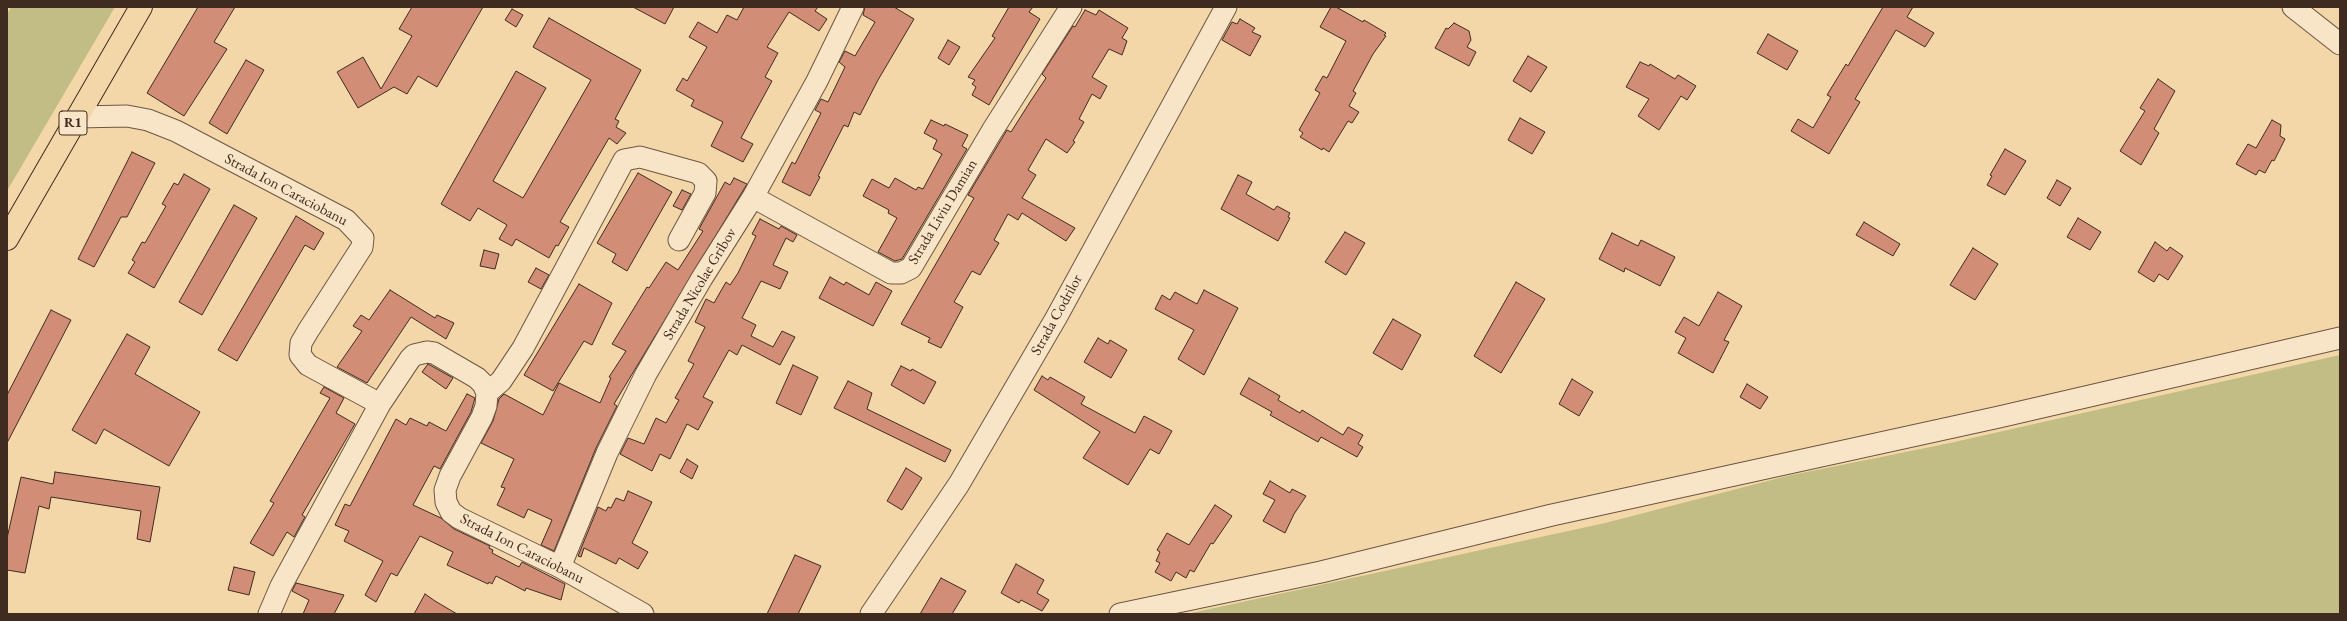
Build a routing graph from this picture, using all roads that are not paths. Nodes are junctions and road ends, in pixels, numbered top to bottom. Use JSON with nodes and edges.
{"nodes":[{"id":1,"x":141,"y":7,"type":"edge"},
{"id":2,"x":853,"y":7,"type":"edge"},
{"id":3,"x":1072,"y":7,"type":"edge"},
{"id":4,"x":1226,"y":7,"type":"edge"},
{"id":5,"x":2293,"y":7,"type":"edge"},
{"id":6,"x":2340,"y":44,"type":"edge"},
{"id":7,"x":77,"y":117,"type":"junction"},
{"id":8,"x":753,"y":197,"type":"junction"},
{"id":9,"x":7,"y":239,"type":"edge"},
{"id":10,"x":679,"y":240,"type":"dead end"},
{"id":11,"x":2340,"y":338,"type":"edge"},
{"id":12,"x":486,"y":393,"type":"junction"},
{"id":13,"x":380,"y":404,"type":"junction"},
{"id":14,"x":560,"y":567,"type":"junction"},
{"id":15,"x":269,"y":614,"type":"edge"},
{"id":16,"x":643,"y":614,"type":"edge"},
{"id":17,"x":871,"y":614,"type":"edge"},
{"id":18,"x":1120,"y":614,"type":"edge"}],
"edges":[{"from":1,"to":7,"type":"highway","number":"R1"},
{"from":2,"to":8,"type":"street","name":"Strada Nicolae Gribov"},
{"from":3,"to":8,"type":"street","name":"Strada Liviu Damian"},
{"from":4,"to":17,"type":"street","name":"Strada Codrilor"},
{"from":5,"to":6,"type":"street"},
{"from":7,"to":9,"type":"highway","number":"R1"},
{"from":7,"to":13,"type":"street","name":"Strada Ion Caraciobanu"},
{"from":8,"to":14,"type":"street","name":"Strada Nicolae Gribov"},
{"from":10,"to":12,"type":"street"},
{"from":11,"to":18,"type":"street"},
{"from":12,"to":13,"type":"street"},
{"from":12,"to":14,"type":"street","name":"Strada Ion Caraciobanu"},
{"from":13,"to":15,"type":"street"},
{"from":14,"to":16,"type":"street","name":"Strada Ion Caraciobanu"}]}
